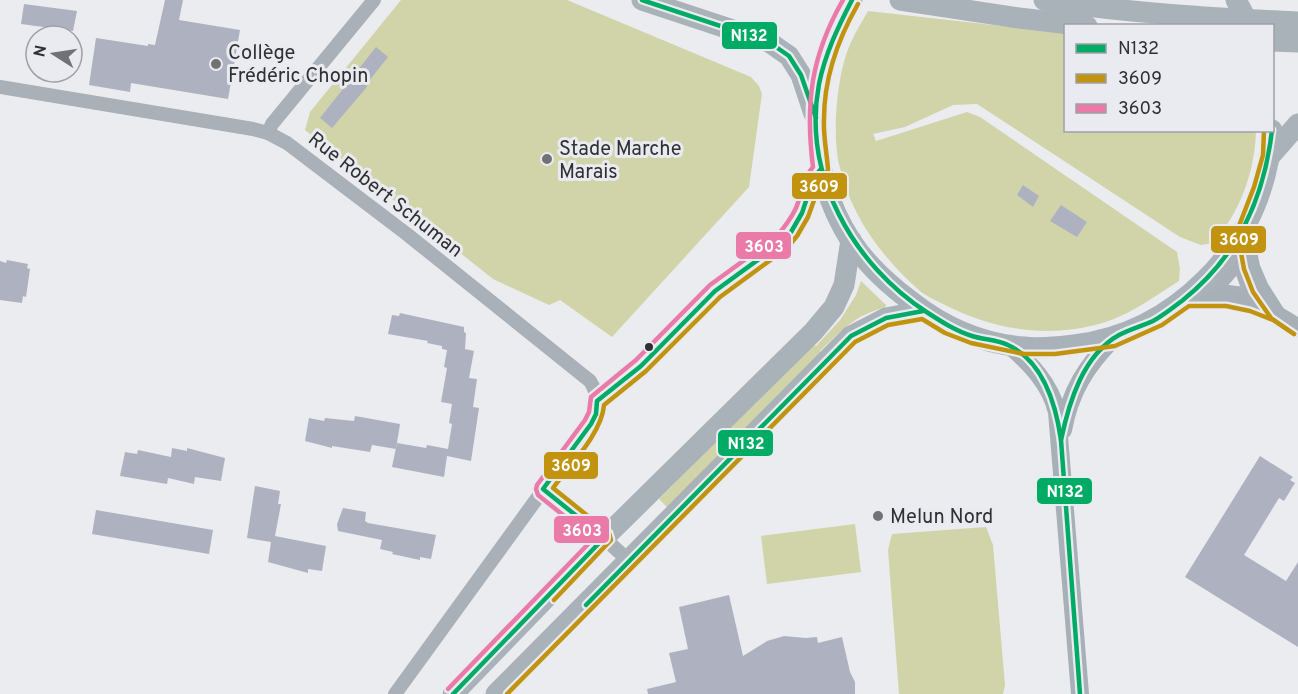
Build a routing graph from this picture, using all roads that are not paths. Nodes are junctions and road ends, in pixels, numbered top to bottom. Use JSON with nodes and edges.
{"nodes":[{"id":1,"x":374,"y":0,"type":"edge"},
{"id":2,"x":642,"y":0,"type":"edge"},
{"id":3,"x":900,"y":0,"type":"edge"},
{"id":4,"x":1044,"y":0,"type":"edge"},
{"id":5,"x":1236,"y":0,"type":"edge"},
{"id":6,"x":848,"y":7,"type":"edge"},
{"id":7,"x":1298,"y":22,"type":"edge"},
{"id":8,"x":1070,"y":24,"type":"edge"},
{"id":9,"x":1249,"y":24,"type":"edge"},
{"id":10,"x":1274,"y":41,"type":"edge"},
{"id":11,"x":1298,"y":42,"type":"edge"},
{"id":12,"x":0,"y":87,"type":"edge"},
{"id":13,"x":816,"y":118,"type":"junction"},
{"id":14,"x":1298,"y":124,"type":"edge"},
{"id":15,"x":1272,"y":132,"type":"edge"},
{"id":16,"x":268,"y":133,"type":"junction"},
{"id":17,"x":1270,"y":156,"type":"junction"},
{"id":18,"x":1244,"y":230,"type":"junction"},
{"id":19,"x":851,"y":240,"type":"junction"},
{"id":20,"x":1187,"y":298,"type":"junction"},
{"id":21,"x":923,"y":311,"type":"junction"},
{"id":22,"x":1276,"y":313,"type":"junction"},
{"id":23,"x":1298,"y":328,"type":"edge"},
{"id":24,"x":1113,"y":339,"type":"junction"},
{"id":25,"x":1009,"y":345,"type":"junction"},
{"id":26,"x":1061,"y":440,"type":"junction"},
{"id":27,"x":543,"y":489,"type":"junction"},
{"id":28,"x":604,"y":538,"type":"junction"},
{"id":29,"x":629,"y":561,"type":"junction"},
{"id":30,"x":395,"y":694,"type":"edge"},
{"id":31,"x":453,"y":694,"type":"edge"},
{"id":32,"x":496,"y":694,"type":"edge"},
{"id":33,"x":1080,"y":694,"type":"edge"}],
"edges":[{"from":1,"to":16,"type":"street"},
{"from":2,"to":13,"type":"main road"},
{"from":3,"to":8,"type":"main road"},
{"from":4,"to":7,"type":"main road"},
{"from":5,"to":9,"type":"main road","bridge":true},
{"from":6,"to":13,"type":"main road"},
{"from":10,"to":11,"type":"main road"},
{"from":12,"to":16,"type":"street","name":"Rue Robert Schuman"},
{"from":13,"to":19,"type":"main road"},
{"from":14,"to":17,"type":"main road"},
{"from":15,"to":17,"type":"main road"},
{"from":16,"to":27,"type":"street","name":"Rue Robert Schuman"},
{"from":17,"to":18,"type":"main road"},
{"from":18,"to":20,"type":"main road"},
{"from":18,"to":22,"type":"main road"},
{"from":19,"to":21,"type":"main road"},
{"from":19,"to":28,"type":"main road"},
{"from":20,"to":22,"type":"main road"},
{"from":20,"to":24,"type":"main road"},
{"from":21,"to":25,"type":"main road"},
{"from":21,"to":29,"type":"main road"},
{"from":22,"to":23,"type":"main road"},
{"from":24,"to":25,"type":"main road"},
{"from":24,"to":26,"type":"main road"},
{"from":25,"to":26,"type":"main road"},
{"from":26,"to":33,"type":"main road"},
{"from":27,"to":28,"type":"street"},
{"from":27,"to":30,"type":"street","name":"Rue Robert Schuman"},
{"from":28,"to":29,"type":"street"},
{"from":28,"to":31,"type":"main road"},
{"from":29,"to":32,"type":"main road"}]}
